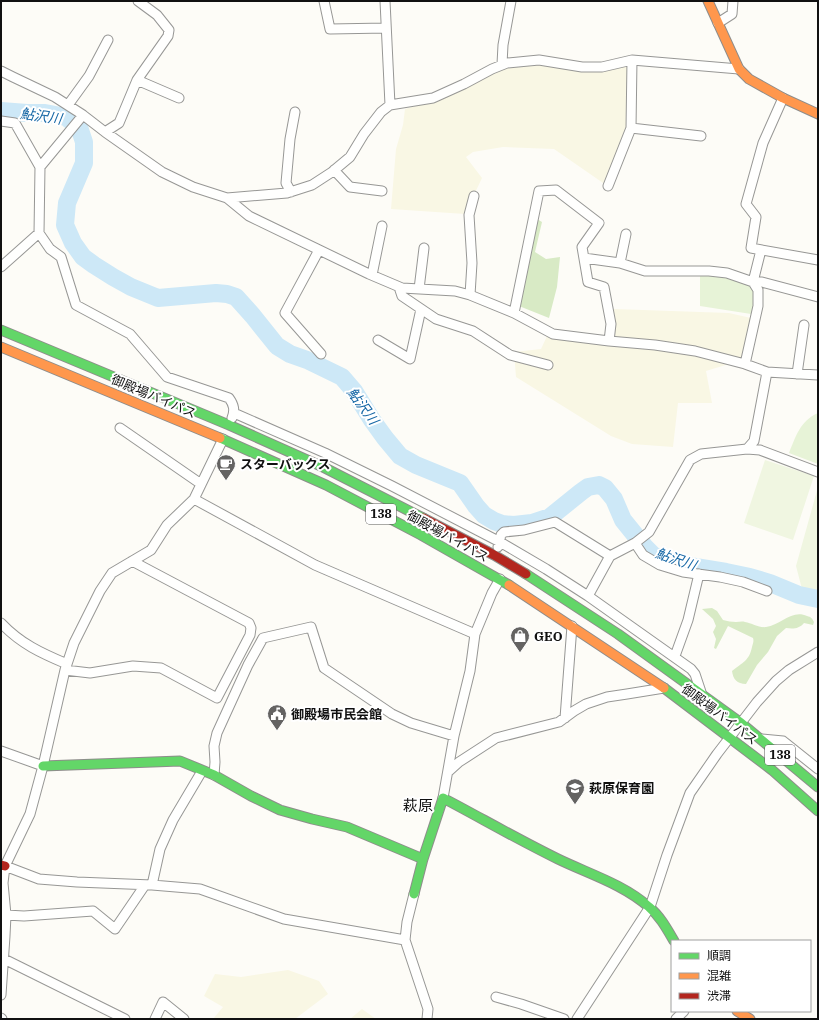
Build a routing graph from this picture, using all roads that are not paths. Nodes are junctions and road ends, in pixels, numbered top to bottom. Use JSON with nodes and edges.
{"nodes":[{"id":1,"x":138,"y":1,"type":"edge"},
{"id":2,"x":324,"y":1,"type":"edge"},
{"id":3,"x":385,"y":1,"type":"edge"},
{"id":4,"x":511,"y":1,"type":"edge"},
{"id":5,"x":708,"y":1,"type":"edge"},
{"id":6,"x":733,"y":1,"type":"edge"},
{"id":7,"x":718,"y":23,"type":"junction"},
{"id":8,"x":386,"y":28,"type":"junction"},
{"id":9,"x":108,"y":40,"type":"dead end"},
{"id":10,"x":632,"y":60,"type":"junction"},
{"id":11,"x":502,"y":64,"type":"junction"},
{"id":12,"x":739,"y":69,"type":"junction"},
{"id":13,"x":1,"y":71,"type":"edge"},
{"id":14,"x":137,"y":80,"type":"junction"},
{"id":15,"x":179,"y":98,"type":"dead end"},
{"id":16,"x":783,"y":98,"type":"junction"},
{"id":17,"x":68,"y":105,"type":"junction"},
{"id":18,"x":390,"y":105,"type":"junction"},
{"id":19,"x":295,"y":112,"type":"dead end"},
{"id":20,"x":818,"y":114,"type":"edge"},
{"id":21,"x":82,"y":117,"type":"junction"},
{"id":22,"x":1,"y":122,"type":"edge"},
{"id":23,"x":631,"y":128,"type":"junction"},
{"id":24,"x":105,"y":132,"type":"junction"},
{"id":25,"x":701,"y":136,"type":"dead end"},
{"id":26,"x":40,"y":167,"type":"junction"},
{"id":27,"x":334,"y":170,"type":"junction"},
{"id":28,"x":608,"y":186,"type":"dead end"},
{"id":29,"x":382,"y":191,"type":"dead end"},
{"id":30,"x":291,"y":192,"type":"junction"},
{"id":31,"x":474,"y":196,"type":"dead end"},
{"id":32,"x":227,"y":198,"type":"junction"},
{"id":33,"x":382,"y":226,"type":"dead end"},
{"id":34,"x":39,"y":233,"type":"junction"},
{"id":35,"x":626,"y":234,"type":"dead end"},
{"id":36,"x":424,"y":248,"type":"dead end"},
{"id":37,"x":319,"y":250,"type":"junction"},
{"id":38,"x":760,"y":250,"type":"junction"},
{"id":39,"x":584,"y":258,"type":"junction"},
{"id":40,"x":818,"y":260,"type":"edge"},
{"id":41,"x":620,"y":263,"type":"junction"},
{"id":42,"x":1,"y":267,"type":"edge"},
{"id":43,"x":372,"y":275,"type":"junction"},
{"id":44,"x":753,"y":282,"type":"junction"},
{"id":45,"x":399,"y":287,"type":"junction"},
{"id":46,"x":419,"y":289,"type":"junction"},
{"id":47,"x":470,"y":295,"type":"junction"},
{"id":48,"x":818,"y":297,"type":"edge"},
{"id":49,"x":421,"y":309,"type":"junction"},
{"id":50,"x":514,"y":313,"type":"junction"},
{"id":51,"x":804,"y":325,"type":"dead end"},
{"id":52,"x":1,"y":330,"type":"edge"},
{"id":53,"x":378,"y":340,"type":"dead end"},
{"id":54,"x":609,"y":341,"type":"junction"},
{"id":55,"x":1,"y":347,"type":"edge"},
{"id":56,"x":321,"y":354,"type":"dead end"},
{"id":57,"x":744,"y":364,"type":"junction"},
{"id":58,"x":548,"y":365,"type":"dead end"},
{"id":59,"x":767,"y":372,"type":"junction"},
{"id":60,"x":797,"y":374,"type":"junction"},
{"id":61,"x":818,"y":375,"type":"edge"},
{"id":62,"x":234,"y":413,"type":"junction"},
{"id":63,"x":229,"y":424,"type":"junction"},
{"id":64,"x":120,"y":428,"type":"dead end"},
{"id":65,"x":223,"y":439,"type":"junction"},
{"id":66,"x":747,"y":449,"type":"junction"},
{"id":67,"x":818,"y":472,"type":"edge"},
{"id":68,"x":201,"y":484,"type":"junction"},
{"id":69,"x":194,"y":499,"type":"junction"},
{"id":70,"x":500,"y":542,"type":"junction"},
{"id":71,"x":635,"y":543,"type":"junction"},
{"id":72,"x":494,"y":555,"type":"junction"},
{"id":73,"x":610,"y":556,"type":"junction"},
{"id":74,"x":132,"y":561,"type":"junction"},
{"id":75,"x":699,"y":574,"type":"junction"},
{"id":76,"x":500,"y":579,"type":"junction"},
{"id":77,"x":767,"y":591,"type":"dead end"},
{"id":78,"x":588,"y":596,"type":"junction"},
{"id":79,"x":1,"y":623,"type":"edge"},
{"id":80,"x":572,"y":626,"type":"junction"},
{"id":81,"x":475,"y":634,"type":"junction"},
{"id":82,"x":818,"y":652,"type":"edge"},
{"id":83,"x":674,"y":656,"type":"junction"},
{"id":84,"x":66,"y":667,"type":"junction"},
{"id":85,"x":664,"y":688,"type":"junction"},
{"id":86,"x":702,"y":694,"type":"junction"},
{"id":87,"x":564,"y":718,"type":"junction"},
{"id":88,"x":741,"y":723,"type":"junction"},
{"id":89,"x":454,"y":736,"type":"junction"},
{"id":90,"x":729,"y":738,"type":"junction"},
{"id":91,"x":760,"y":739,"type":"junction"},
{"id":92,"x":1,"y":751,"type":"edge"},
{"id":93,"x":43,"y":766,"type":"junction"},
{"id":94,"x":818,"y":769,"type":"edge"},
{"id":95,"x":202,"y":771,"type":"junction"},
{"id":96,"x":448,"y":772,"type":"junction"},
{"id":97,"x":214,"y":775,"type":"junction"},
{"id":98,"x":818,"y":786,"type":"edge"},
{"id":99,"x":443,"y":798,"type":"junction"},
{"id":100,"x":818,"y":811,"type":"edge"},
{"id":101,"x":423,"y":859,"type":"junction"},
{"id":102,"x":3,"y":865,"type":"edge"},
{"id":103,"x":149,"y":885,"type":"junction"},
{"id":104,"x":414,"y":894,"type":"joint"},
{"id":105,"x":650,"y":907,"type":"junction"},
{"id":106,"x":6,"y":915,"type":"junction"},
{"id":107,"x":405,"y":940,"type":"junction"},
{"id":108,"x":673,"y":940,"type":"edge"},
{"id":109,"x":4,"y":959,"type":"junction"},
{"id":110,"x":1,"y":995,"type":"edge"},
{"id":111,"x":496,"y":997,"type":"dead end"},
{"id":112,"x":739,"y":1012,"type":"edge"},
{"id":113,"x":125,"y":1019,"type":"edge"},
{"id":114,"x":155,"y":1019,"type":"edge"},
{"id":115,"x":184,"y":1019,"type":"edge"},
{"id":116,"x":428,"y":1019,"type":"edge"},
{"id":117,"x":564,"y":1019,"type":"edge"},
{"id":118,"x":578,"y":1019,"type":"edge"},
{"id":119,"x":750,"y":1019,"type":"edge"}],
"edges":[{"from":1,"to":14,"type":"street"},
{"from":2,"to":8,"type":"street"},
{"from":3,"to":8,"type":"street"},
{"from":4,"to":11,"type":"street"},
{"from":5,"to":7,"type":"main road"},
{"from":6,"to":7,"type":"street"},
{"from":7,"to":12,"type":"main road"},
{"from":8,"to":18,"type":"street"},
{"from":9,"to":17,"type":"street"},
{"from":10,"to":11,"type":"street"},
{"from":10,"to":12,"type":"street"},
{"from":10,"to":23,"type":"street"},
{"from":11,"to":18,"type":"street"},
{"from":12,"to":16,"type":"main road"},
{"from":13,"to":17,"type":"street"},
{"from":14,"to":15,"type":"street"},
{"from":14,"to":24,"type":"street"},
{"from":16,"to":20,"type":"main road"},
{"from":16,"to":38,"type":"street"},
{"from":17,"to":21,"type":"street"},
{"from":18,"to":27,"type":"street"},
{"from":19,"to":30,"type":"street"},
{"from":21,"to":24,"type":"street"},
{"from":21,"to":26,"type":"street"},
{"from":22,"to":26,"type":"street"},
{"from":23,"to":25,"type":"street"},
{"from":23,"to":28,"type":"street"},
{"from":24,"to":32,"type":"street"},
{"from":26,"to":34,"type":"street"},
{"from":27,"to":29,"type":"street"},
{"from":27,"to":30,"type":"street"},
{"from":30,"to":32,"type":"street"},
{"from":31,"to":47,"type":"street"},
{"from":32,"to":37,"type":"street"},
{"from":33,"to":43,"type":"street"},
{"from":34,"to":42,"type":"street"},
{"from":34,"to":62,"type":"street"},
{"from":35,"to":41,"type":"street"},
{"from":36,"to":46,"type":"street"},
{"from":37,"to":43,"type":"street"},
{"from":37,"to":56,"type":"street"},
{"from":38,"to":40,"type":"street"},
{"from":38,"to":44,"type":"street"},
{"from":39,"to":41,"type":"street"},
{"from":39,"to":50,"type":"street"},
{"from":39,"to":54,"type":"street"},
{"from":41,"to":44,"type":"street"},
{"from":43,"to":45,"type":"street"},
{"from":44,"to":48,"type":"street"},
{"from":44,"to":57,"type":"street"},
{"from":45,"to":46,"type":"street"},
{"from":45,"to":49,"type":"street"},
{"from":46,"to":47,"type":"street"},
{"from":47,"to":50,"type":"street"},
{"from":49,"to":53,"type":"street"},
{"from":49,"to":58,"type":"street"},
{"from":50,"to":54,"type":"street"},
{"from":51,"to":60,"type":"street"},
{"from":52,"to":63,"type":"main road","name":"御殿場バイパス","number":"138"},
{"from":54,"to":57,"type":"street"},
{"from":55,"to":65,"type":"main road","name":"御殿場バイパス","number":"138"},
{"from":57,"to":59,"type":"street"},
{"from":59,"to":60,"type":"street"},
{"from":59,"to":66,"type":"street"},
{"from":60,"to":61,"type":"street"},
{"from":62,"to":63,"type":"street"},
{"from":62,"to":70,"type":"street"},
{"from":63,"to":72,"type":"main road","name":"御殿場バイパス","number":"138"},
{"from":64,"to":68,"type":"street"},
{"from":65,"to":68,"type":"street"},
{"from":65,"to":76,"type":"main road","name":"御殿場バイパス","number":"138"},
{"from":66,"to":67,"type":"street"},
{"from":66,"to":71,"type":"street"},
{"from":68,"to":69,"type":"street"},
{"from":69,"to":74,"type":"street"},
{"from":69,"to":81,"type":"street"},
{"from":70,"to":72,"type":"street"},
{"from":70,"to":73,"type":"street"},
{"from":70,"to":78,"type":"street"},
{"from":71,"to":73,"type":"street"},
{"from":71,"to":75,"type":"street"},
{"from":72,"to":86,"type":"main road","name":"御殿場バイパス","number":"138"},
{"from":73,"to":78,"type":"street"},
{"from":74,"to":84,"type":"street"},
{"from":74,"to":84,"type":"street"},
{"from":75,"to":77,"type":"street"},
{"from":75,"to":83,"type":"street"},
{"from":76,"to":80,"type":"main road","name":"御殿場バイパス","number":"138"},
{"from":76,"to":81,"type":"street"},
{"from":78,"to":83,"type":"street"},
{"from":79,"to":84,"type":"street"},
{"from":80,"to":85,"type":"main road","name":"御殿場バイパス","number":"138"},
{"from":80,"to":87,"type":"street"},
{"from":81,"to":89,"type":"street"},
{"from":82,"to":88,"type":"street"},
{"from":83,"to":86,"type":"street"},
{"from":84,"to":93,"type":"street"},
{"from":85,"to":87,"type":"street"},
{"from":85,"to":90,"type":"main road","name":"御殿場バイパス","number":"138"},
{"from":86,"to":88,"type":"main road","name":"御殿場バイパス","number":"138"},
{"from":87,"to":96,"type":"street"},
{"from":88,"to":90,"type":"street"},
{"from":88,"to":91,"type":"main road","name":"御殿場バイパス","number":"138"},
{"from":89,"to":96,"type":"street"},
{"from":89,"to":97,"type":"street"},
{"from":90,"to":100,"type":"main road","name":"御殿場バイパス","number":"138"},
{"from":90,"to":105,"type":"street"},
{"from":91,"to":94,"type":"street"},
{"from":91,"to":98,"type":"main road","name":"御殿場バイパス","number":"138"},
{"from":92,"to":93,"type":"street"},
{"from":93,"to":95,"type":"main road"},
{"from":93,"to":102,"type":"street"},
{"from":95,"to":97,"type":"main road"},
{"from":95,"to":103,"type":"street"},
{"from":96,"to":99,"type":"street"},
{"from":97,"to":101,"type":"main road"},
{"from":99,"to":101,"type":"main road"},
{"from":99,"to":105,"type":"main road"},
{"from":101,"to":104,"type":"main road"},
{"from":102,"to":103,"type":"street"},
{"from":102,"to":106,"type":"street"},
{"from":103,"to":106,"type":"street"},
{"from":103,"to":107,"type":"street"},
{"from":104,"to":107,"type":"street"},
{"from":105,"to":108,"type":"main road"},
{"from":105,"to":118,"type":"street"},
{"from":106,"to":109,"type":"street"},
{"from":107,"to":116,"type":"street"},
{"from":109,"to":110,"type":"street"},
{"from":109,"to":113,"type":"street"},
{"from":111,"to":117,"type":"street"},
{"from":112,"to":119,"type":"main road"},
{"from":114,"to":115,"type":"street"}]}
